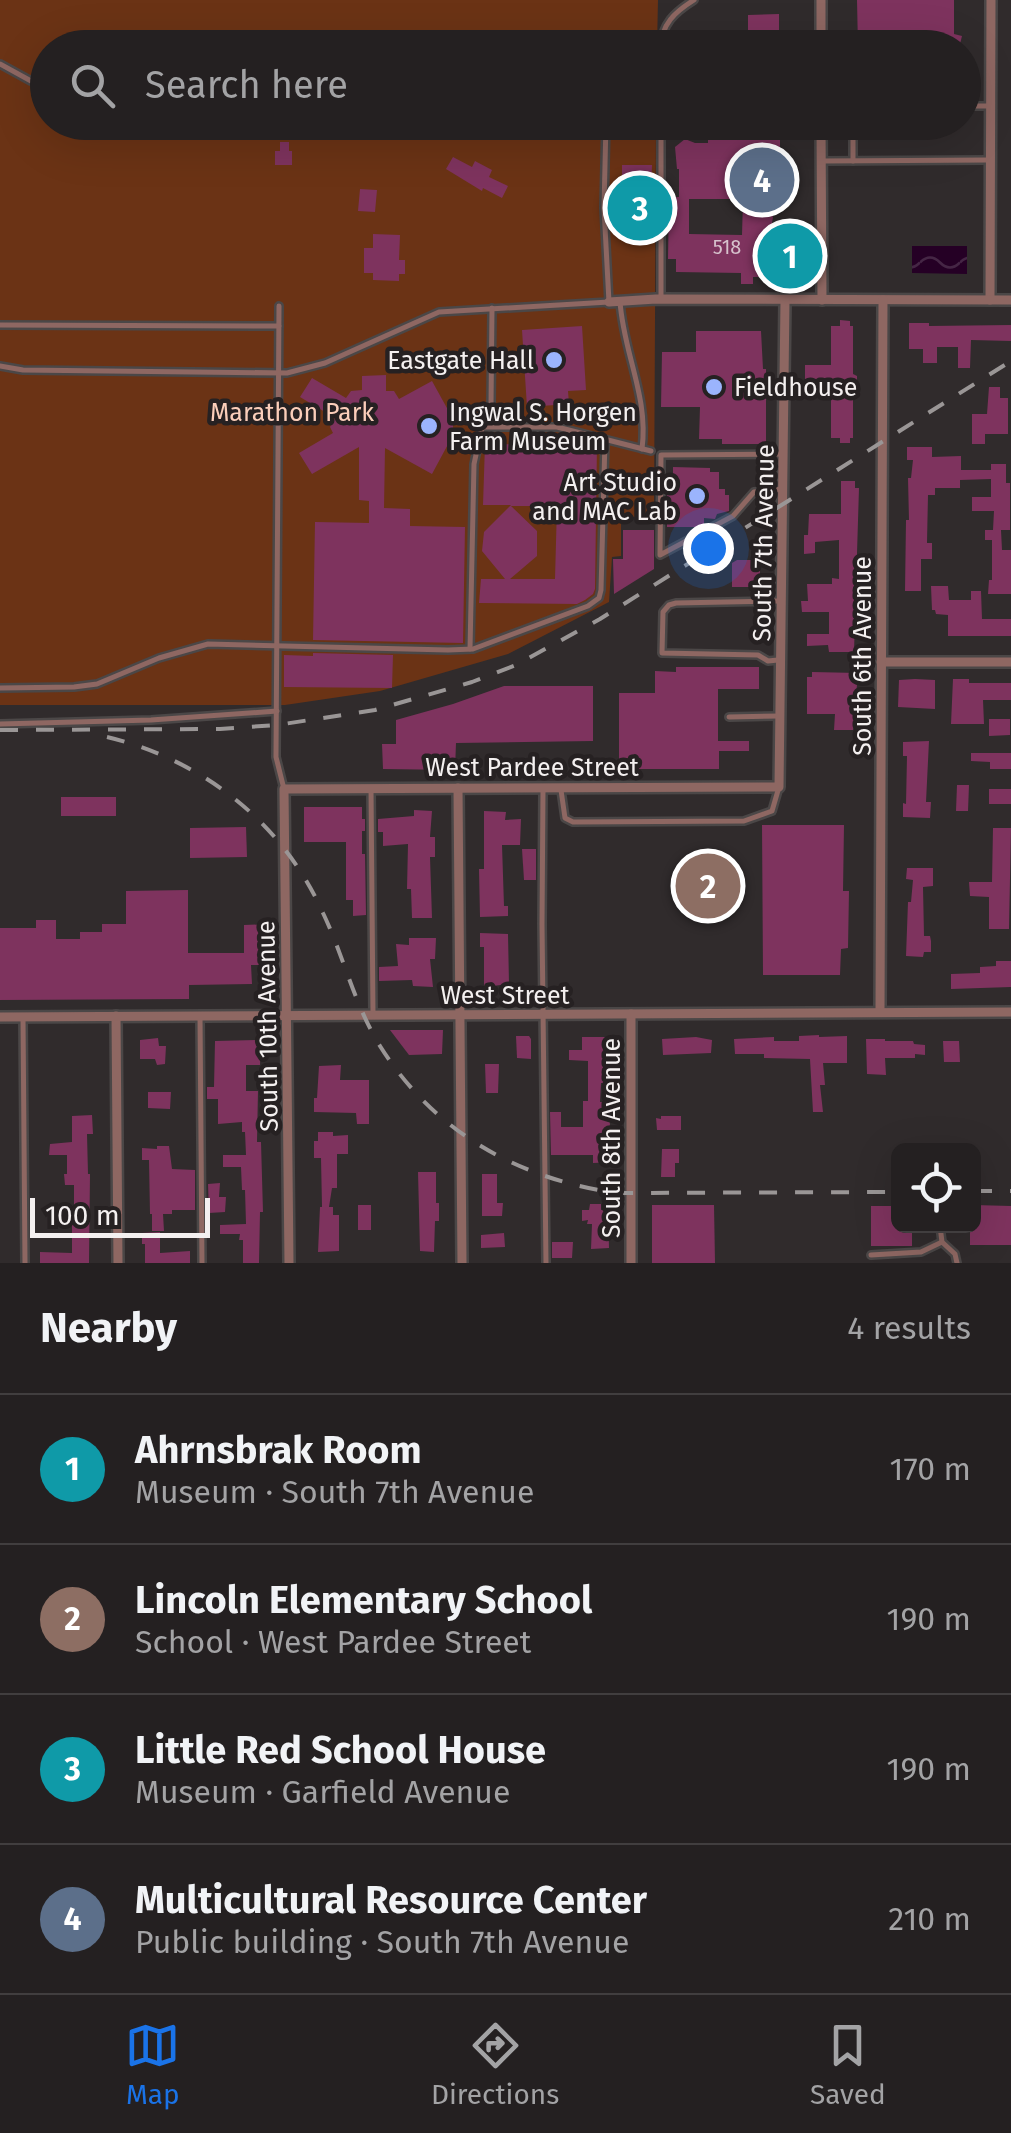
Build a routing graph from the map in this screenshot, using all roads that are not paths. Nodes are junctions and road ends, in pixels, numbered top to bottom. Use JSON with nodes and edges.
{"nodes":[{"id":1,"x":694,"y":0,"type":"edge"},
{"id":2,"x":821,"y":0,"type":"edge"},
{"id":3,"x":991,"y":0,"type":"edge"},
{"id":4,"x":664,"y":30,"type":"edge"},
{"id":5,"x":821,"y":30,"type":"edge"},
{"id":6,"x":0,"y":64,"type":"edge"},
{"id":7,"x":30,"y":80,"type":"edge"},
{"id":8,"x":981,"y":106,"type":"edge"},
{"id":9,"x":990,"y":106,"type":"junction"},
{"id":10,"x":606,"y":140,"type":"edge"},
{"id":11,"x":660,"y":140,"type":"edge"},
{"id":12,"x":821,"y":140,"type":"edge"},
{"id":13,"x":853,"y":140,"type":"edge"},
{"id":14,"x":854,"y":160,"type":"junction"},
{"id":15,"x":990,"y":160,"type":"junction"},
{"id":16,"x":822,"y":161,"type":"junction"},
{"id":17,"x":661,"y":300,"type":"junction"},
{"id":18,"x":785,"y":300,"type":"junction"},
{"id":19,"x":822,"y":300,"type":"junction"},
{"id":20,"x":883,"y":300,"type":"junction"},
{"id":21,"x":990,"y":300,"type":"junction"},
{"id":22,"x":1011,"y":300,"type":"edge"},
{"id":23,"x":615,"y":301,"type":"junction"},
{"id":24,"x":279,"y":306,"type":"dead end"},
{"id":25,"x":492,"y":308,"type":"junction"},
{"id":26,"x":0,"y":325,"type":"edge"},
{"id":27,"x":279,"y":326,"type":"junction"},
{"id":28,"x":0,"y":366,"type":"edge"},
{"id":29,"x":279,"y":373,"type":"junction"},
{"id":30,"x":483,"y":427,"type":"junction"},
{"id":31,"x":605,"y":440,"type":"junction"},
{"id":32,"x":642,"y":450,"type":"junction"},
{"id":33,"x":651,"y":451,"type":"dead end"},
{"id":34,"x":783,"y":454,"type":"junction"},
{"id":35,"x":783,"y":490,"type":"junction"},
{"id":36,"x":782,"y":601,"type":"junction"},
{"id":37,"x":278,"y":647,"type":"junction"},
{"id":38,"x":470,"y":649,"type":"junction"},
{"id":39,"x":782,"y":660,"type":"junction"},
{"id":40,"x":882,"y":662,"type":"junction"},
{"id":41,"x":1011,"y":662,"type":"edge"},
{"id":42,"x":0,"y":688,"type":"edge"},
{"id":43,"x":277,"y":711,"type":"junction"},
{"id":44,"x":780,"y":716,"type":"junction"},
{"id":45,"x":730,"y":717,"type":"dead end"},
{"id":46,"x":0,"y":724,"type":"edge"},
{"id":47,"x":544,"y":787,"type":"junction"},
{"id":48,"x":560,"y":787,"type":"junction"},
{"id":49,"x":779,"y":787,"type":"junction"},
{"id":50,"x":284,"y":788,"type":"junction"},
{"id":51,"x":371,"y":788,"type":"junction"},
{"id":52,"x":458,"y":788,"type":"junction"},
{"id":53,"x":880,"y":1012,"type":"junction"},
{"id":54,"x":1011,"y":1012,"type":"edge"},
{"id":55,"x":458,"y":1014,"type":"junction"},
{"id":56,"x":543,"y":1014,"type":"junction"},
{"id":57,"x":631,"y":1014,"type":"junction"},
{"id":58,"x":116,"y":1016,"type":"junction"},
{"id":59,"x":200,"y":1016,"type":"junction"},
{"id":60,"x":287,"y":1016,"type":"junction"},
{"id":61,"x":373,"y":1016,"type":"junction"},
{"id":62,"x":0,"y":1017,"type":"edge"},
{"id":63,"x":23,"y":1017,"type":"junction"},
{"id":64,"x":941,"y":1233,"type":"edge"},
{"id":65,"x":942,"y":1242,"type":"junction"},
{"id":66,"x":871,"y":1254,"type":"dead end"},
{"id":67,"x":25,"y":1263,"type":"edge"},
{"id":68,"x":118,"y":1263,"type":"edge"},
{"id":69,"x":202,"y":1263,"type":"edge"},
{"id":70,"x":289,"y":1263,"type":"edge"},
{"id":71,"x":462,"y":1263,"type":"edge"},
{"id":72,"x":546,"y":1263,"type":"edge"},
{"id":73,"x":631,"y":1263,"type":"edge"},
{"id":74,"x":957,"y":1263,"type":"edge"}],
"edges":[{"from":1,"to":4,"type":"lane"},
{"from":2,"to":5,"type":"street"},
{"from":3,"to":9,"type":"street"},
{"from":6,"to":7,"type":"lane"},
{"from":8,"to":9,"type":"lane"},
{"from":9,"to":15,"type":"street"},
{"from":10,"to":23,"type":"lane"},
{"from":11,"to":17,"type":"lane"},
{"from":12,"to":16,"type":"street"},
{"from":13,"to":14,"type":"lane"},
{"from":14,"to":15,"type":"lane"},
{"from":14,"to":16,"type":"lane"},
{"from":15,"to":21,"type":"street"},
{"from":16,"to":19,"type":"street"},
{"from":17,"to":18,"type":"street"},
{"from":17,"to":23,"type":"street"},
{"from":18,"to":19,"type":"street"},
{"from":18,"to":34,"type":"street","name":"South 7th Avenue"},
{"from":19,"to":20,"type":"street"},
{"from":20,"to":21,"type":"street"},
{"from":20,"to":40,"type":"street","name":"South 6th Avenue"},
{"from":21,"to":22,"type":"street"},
{"from":23,"to":25,"type":"lane"},
{"from":23,"to":32,"type":"lane"},
{"from":24,"to":27,"type":"lane"},
{"from":25,"to":29,"type":"lane"},
{"from":25,"to":30,"type":"lane"},
{"from":26,"to":27,"type":"lane"},
{"from":27,"to":29,"type":"lane"},
{"from":28,"to":29,"type":"lane"},
{"from":29,"to":37,"type":"lane"},
{"from":30,"to":31,"type":"lane"},
{"from":30,"to":38,"type":"lane"},
{"from":31,"to":32,"type":"lane"},
{"from":31,"to":38,"type":"lane"},
{"from":32,"to":33,"type":"lane"},
{"from":34,"to":35,"type":"street","name":"South 7th Avenue"},
{"from":34,"to":35,"type":"lane"},
{"from":35,"to":36,"type":"street","name":"South 7th Avenue"},
{"from":36,"to":39,"type":"street","name":"South 7th Avenue"},
{"from":36,"to":39,"type":"lane"},
{"from":37,"to":38,"type":"lane"},
{"from":37,"to":42,"type":"lane"},
{"from":37,"to":43,"type":"lane"},
{"from":39,"to":44,"type":"street","name":"South 7th Avenue"},
{"from":40,"to":41,"type":"street"},
{"from":40,"to":53,"type":"street","name":"South 6th Avenue"},
{"from":43,"to":46,"type":"lane"},
{"from":43,"to":50,"type":"lane"},
{"from":44,"to":45,"type":"lane"},
{"from":44,"to":49,"type":"street","name":"South 7th Avenue"},
{"from":47,"to":48,"type":"street","name":"West Pardee Street"},
{"from":47,"to":52,"type":"street","name":"West Pardee Street"},
{"from":47,"to":56,"type":"lane"},
{"from":48,"to":49,"type":"street","name":"West Pardee Street"},
{"from":48,"to":49,"type":"lane"},
{"from":50,"to":51,"type":"street","name":"West Pardee Street"},
{"from":50,"to":60,"type":"street","name":"South 10th Avenue"},
{"from":51,"to":52,"type":"street","name":"West Pardee Street"},
{"from":51,"to":61,"type":"lane"},
{"from":52,"to":55,"type":"street"},
{"from":53,"to":54,"type":"street","name":"West Street"},
{"from":53,"to":57,"type":"street","name":"West Street"},
{"from":55,"to":56,"type":"street","name":"West Street"},
{"from":55,"to":61,"type":"street","name":"West Street"},
{"from":55,"to":71,"type":"street"},
{"from":56,"to":57,"type":"street","name":"West Street"},
{"from":56,"to":72,"type":"lane"},
{"from":57,"to":73,"type":"street","name":"South 8th Avenue"},
{"from":58,"to":59,"type":"street","name":"West Street"},
{"from":58,"to":63,"type":"street","name":"West Street"},
{"from":58,"to":68,"type":"street"},
{"from":59,"to":60,"type":"street","name":"West Street"},
{"from":59,"to":69,"type":"lane"},
{"from":60,"to":61,"type":"street","name":"West Street"},
{"from":60,"to":70,"type":"street","name":"South 10th Avenue"},
{"from":62,"to":63,"type":"street","name":"West Street"},
{"from":63,"to":67,"type":"lane"},
{"from":64,"to":65,"type":"lane"},
{"from":65,"to":66,"type":"lane"},
{"from":65,"to":74,"type":"lane"}]}
